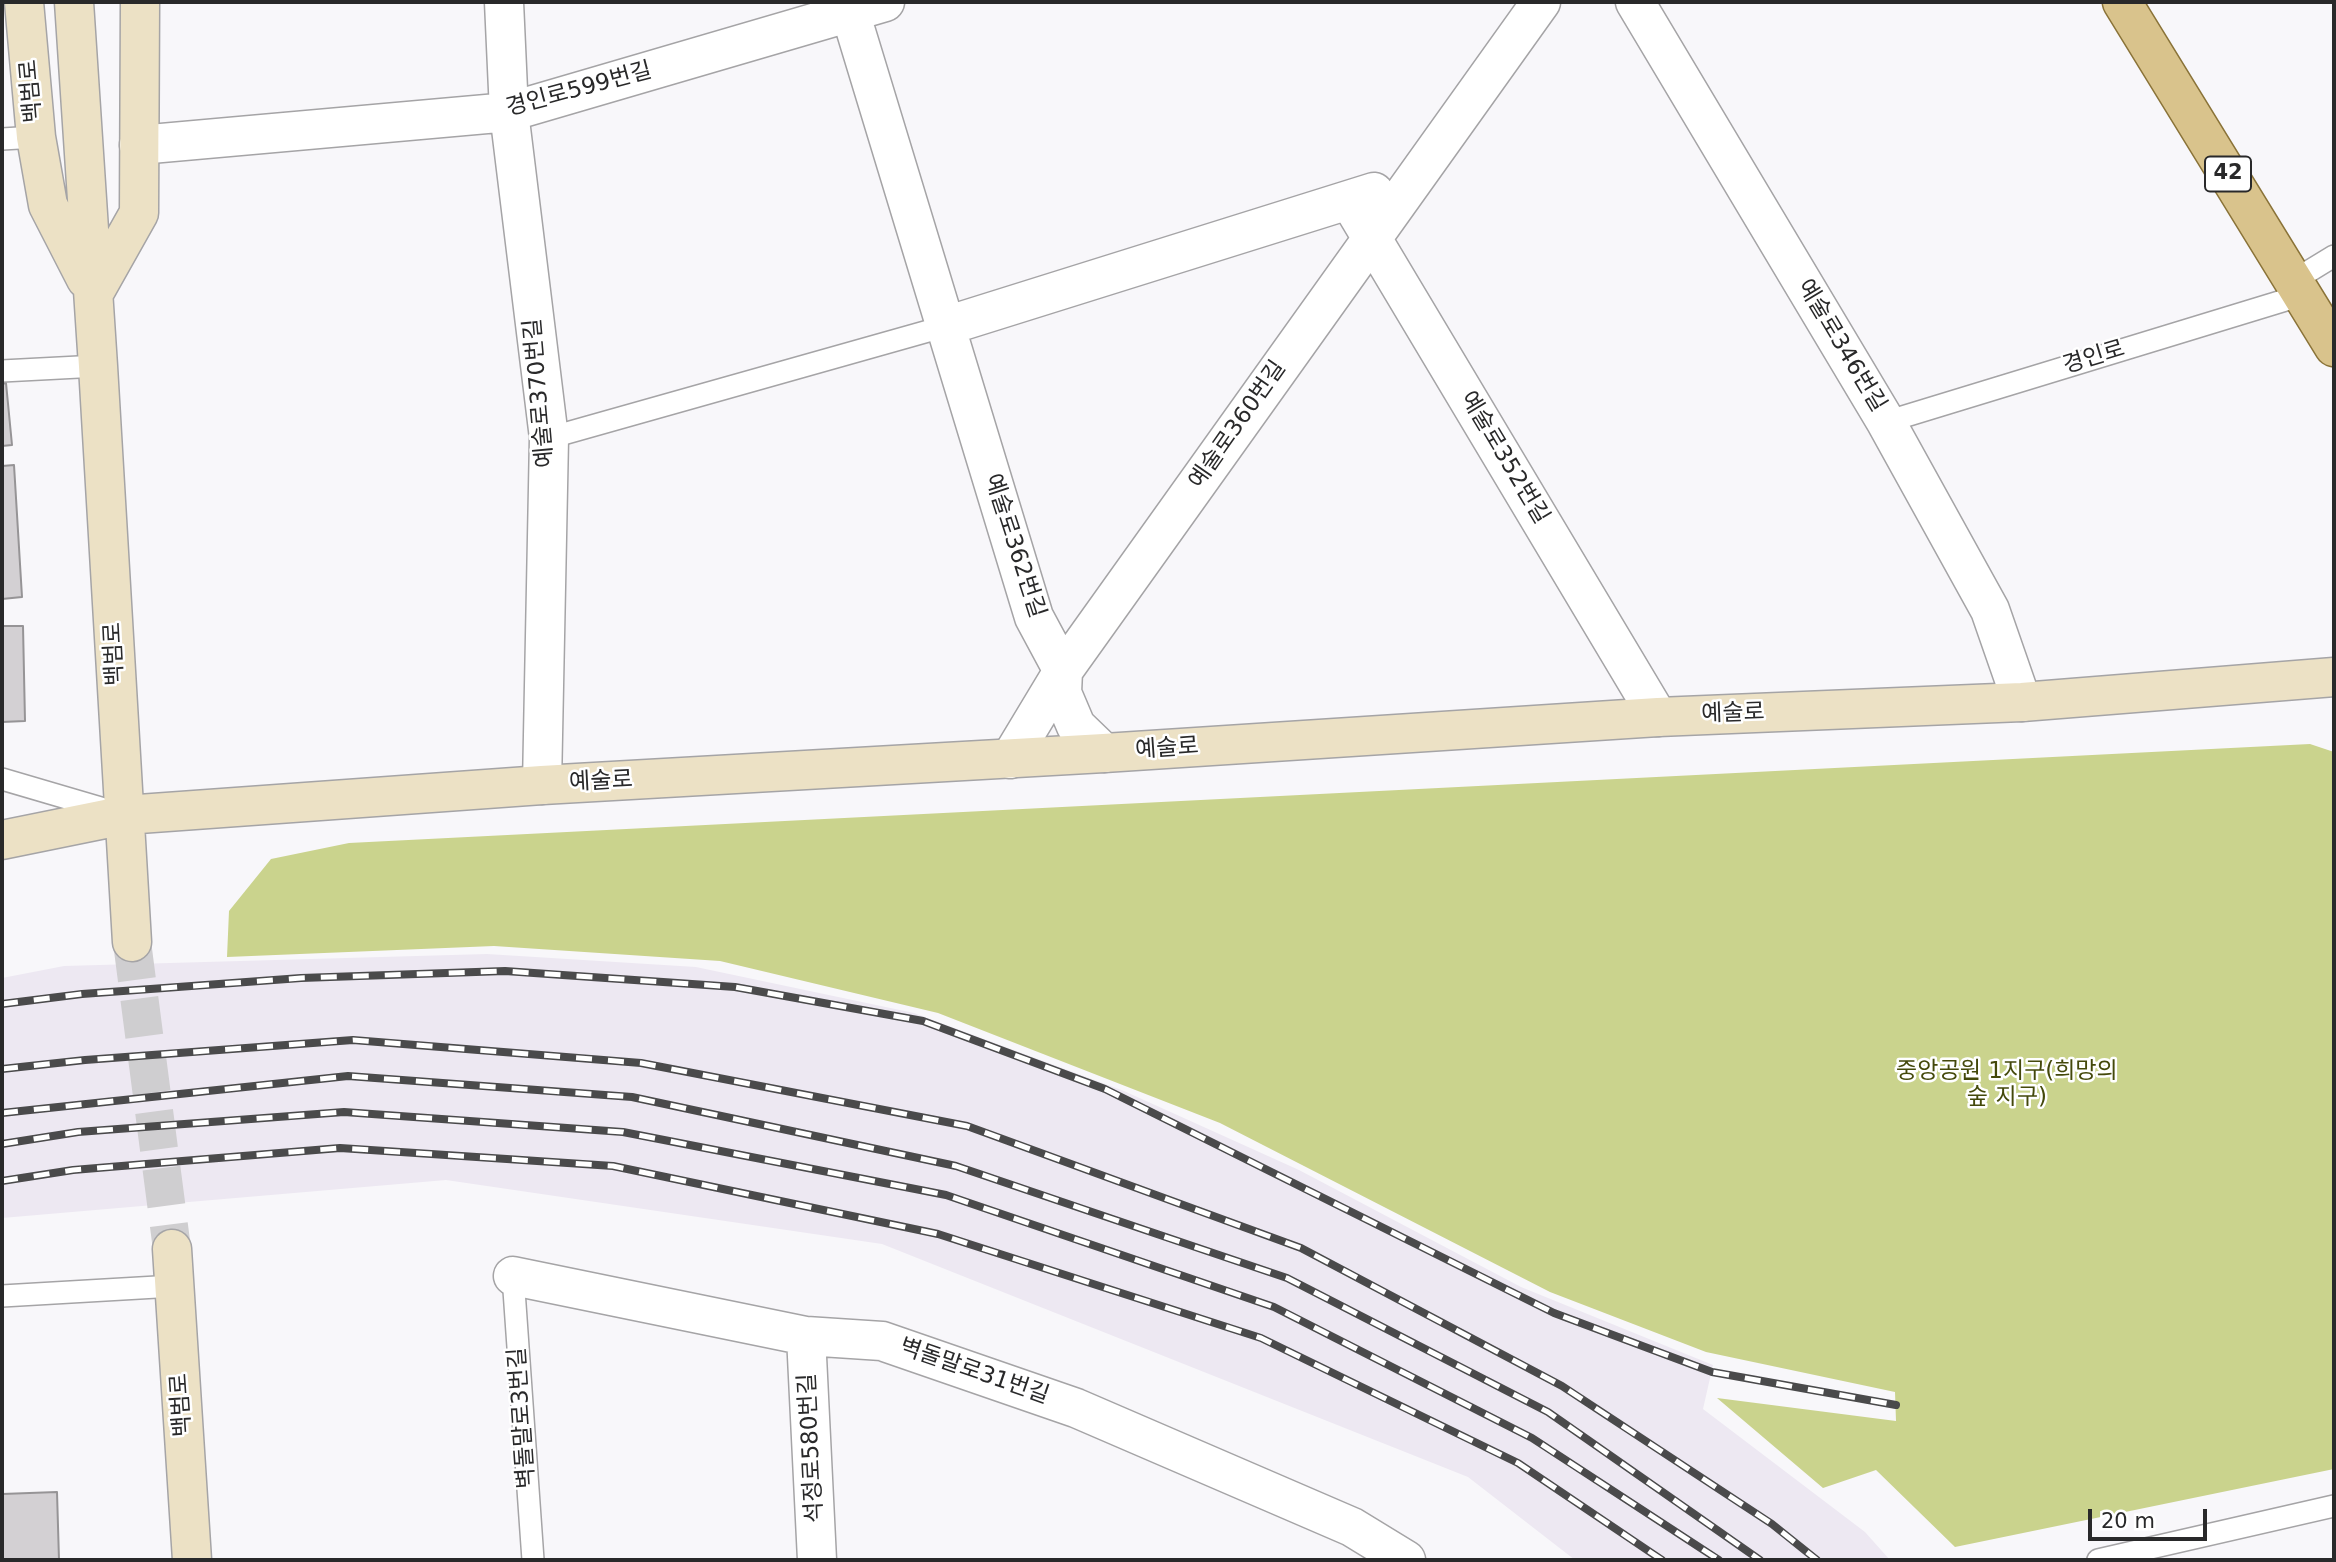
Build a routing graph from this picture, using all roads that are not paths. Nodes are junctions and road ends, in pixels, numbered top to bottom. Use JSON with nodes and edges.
{"nodes":[{"id":1,"x":24,"y":2,"type":"edge"},
{"id":2,"x":74,"y":2,"type":"edge"},
{"id":3,"x":139,"y":2,"type":"edge"},
{"id":4,"x":504,"y":2,"type":"edge"},
{"id":5,"x":1541,"y":2,"type":"edge"},
{"id":6,"x":1635,"y":2,"type":"edge"},
{"id":7,"x":2122,"y":2,"type":"edge"},
{"id":8,"x":860,"y":6,"type":"edge"},
{"id":9,"x":509,"y":111,"type":"junction"},
{"id":10,"x":19,"y":138,"type":"edge"},
{"id":11,"x":139,"y":145,"type":"junction"},
{"id":12,"x":1415,"y":179,"type":"junction"},
{"id":13,"x":1349,"y":200,"type":"junction"},
{"id":14,"x":1372,"y":237,"type":"junction"},
{"id":15,"x":2334,"y":257,"type":"edge"},
{"id":16,"x":2298,"y":288,"type":"junction"},
{"id":17,"x":94,"y":293,"type":"junction"},
{"id":18,"x":946,"y":326,"type":"junction"},
{"id":19,"x":2334,"y":347,"type":"edge"},
{"id":20,"x":98,"y":366,"type":"junction"},
{"id":21,"x":2,"y":371,"type":"edge"},
{"id":22,"x":1886,"y":422,"type":"junction"},
{"id":23,"x":549,"y":438,"type":"junction"},
{"id":24,"x":1063,"y":671,"type":"junction"},
{"id":25,"x":2334,"y":677,"type":"edge"},
{"id":26,"x":2022,"y":702,"type":"junction"},
{"id":27,"x":1658,"y":717,"type":"junction"},
{"id":28,"x":1104,"y":753,"type":"junction"},
{"id":29,"x":1010,"y":759,"type":"junction"},
{"id":30,"x":2,"y":779,"type":"edge"},
{"id":31,"x":542,"y":785,"type":"junction"},
{"id":32,"x":125,"y":815,"type":"junction"},
{"id":33,"x":2,"y":839,"type":"edge"},
{"id":34,"x":132,"y":942,"type":"tunnel mouth"},
{"id":35,"x":173,"y":1268,"type":"joint"},
{"id":36,"x":513,"y":1276,"type":"joint"},
{"id":37,"x":2,"y":1296,"type":"edge"},
{"id":38,"x":806,"y":1336,"type":"junction"},
{"id":39,"x":2334,"y":1506,"type":"edge"},
{"id":40,"x":192,"y":1560,"type":"edge"},
{"id":41,"x":533,"y":1560,"type":"edge"},
{"id":42,"x":817,"y":1560,"type":"edge"},
{"id":43,"x":1406,"y":1560,"type":"edge"},
{"id":44,"x":2098,"y":1560,"type":"edge"}],
"edges":[{"from":1,"to":10,"type":"street","name":"백범로"},
{"from":2,"to":17,"type":"street","name":"백범로"},
{"from":3,"to":11,"type":"street"},
{"from":4,"to":9,"type":"street","name":"예술로370번길"},
{"from":5,"to":12,"type":"street","name":"예술로360번길"},
{"from":6,"to":22,"type":"street","name":"예술로346번길"},
{"from":7,"to":16,"type":"main road","number":"42"},
{"from":8,"to":9,"type":"street","name":"경인로599번길"},
{"from":8,"to":18,"type":"street","name":"예술로362번길"},
{"from":9,"to":11,"type":"street","name":"경인로599번길"},
{"from":9,"to":23,"type":"street","name":"예술로370번길"},
{"from":10,"to":17,"type":"street","name":"백범로"},
{"from":11,"to":17,"type":"street"},
{"from":12,"to":13,"type":"street"},
{"from":12,"to":14,"type":"street","name":"예술로360번길"},
{"from":13,"to":14,"type":"street","name":"예술로352번길"},
{"from":13,"to":18,"type":"street"},
{"from":14,"to":24,"type":"street","name":"예술로360번길"},
{"from":14,"to":27,"type":"street","name":"예술로352번길"},
{"from":15,"to":16,"type":"lane","name":"경인로"},
{"from":16,"to":19,"type":"main road","number":"42"},
{"from":16,"to":22,"type":"lane","name":"경인로"},
{"from":17,"to":20,"type":"street","name":"백범로"},
{"from":18,"to":23,"type":"lane"},
{"from":18,"to":24,"type":"street","name":"예술로362번길"},
{"from":20,"to":21,"type":"lane"},
{"from":20,"to":32,"type":"street","name":"백범로"},
{"from":22,"to":26,"type":"street","name":"예술로346번길"},
{"from":23,"to":31,"type":"street","name":"예술로370번길"},
{"from":24,"to":28,"type":"street","name":"예술로362번길"},
{"from":24,"to":29,"type":"street","name":"예술로360번길"},
{"from":25,"to":26,"type":"street","name":"예술로"},
{"from":26,"to":27,"type":"street","name":"예술로"},
{"from":27,"to":28,"type":"street","name":"예술로"},
{"from":28,"to":29,"type":"street","name":"예술로"},
{"from":29,"to":31,"type":"street","name":"예술로"},
{"from":30,"to":32,"type":"lane"},
{"from":31,"to":32,"type":"street","name":"예술로"},
{"from":32,"to":33,"type":"street","name":"예술로"},
{"from":32,"to":34,"type":"street","name":"백범로"},
{"from":35,"to":37,"type":"lane"},
{"from":35,"to":40,"type":"street","name":"백범로"},
{"from":36,"to":38,"type":"street","name":"벽돌말로31번길"},
{"from":36,"to":41,"type":"lane","name":"벽돌말로3번길"},
{"from":38,"to":42,"type":"street","name":"석정로580번길"},
{"from":38,"to":43,"type":"street","name":"벽돌말로31번길"},
{"from":39,"to":44,"type":"lane"}]}
